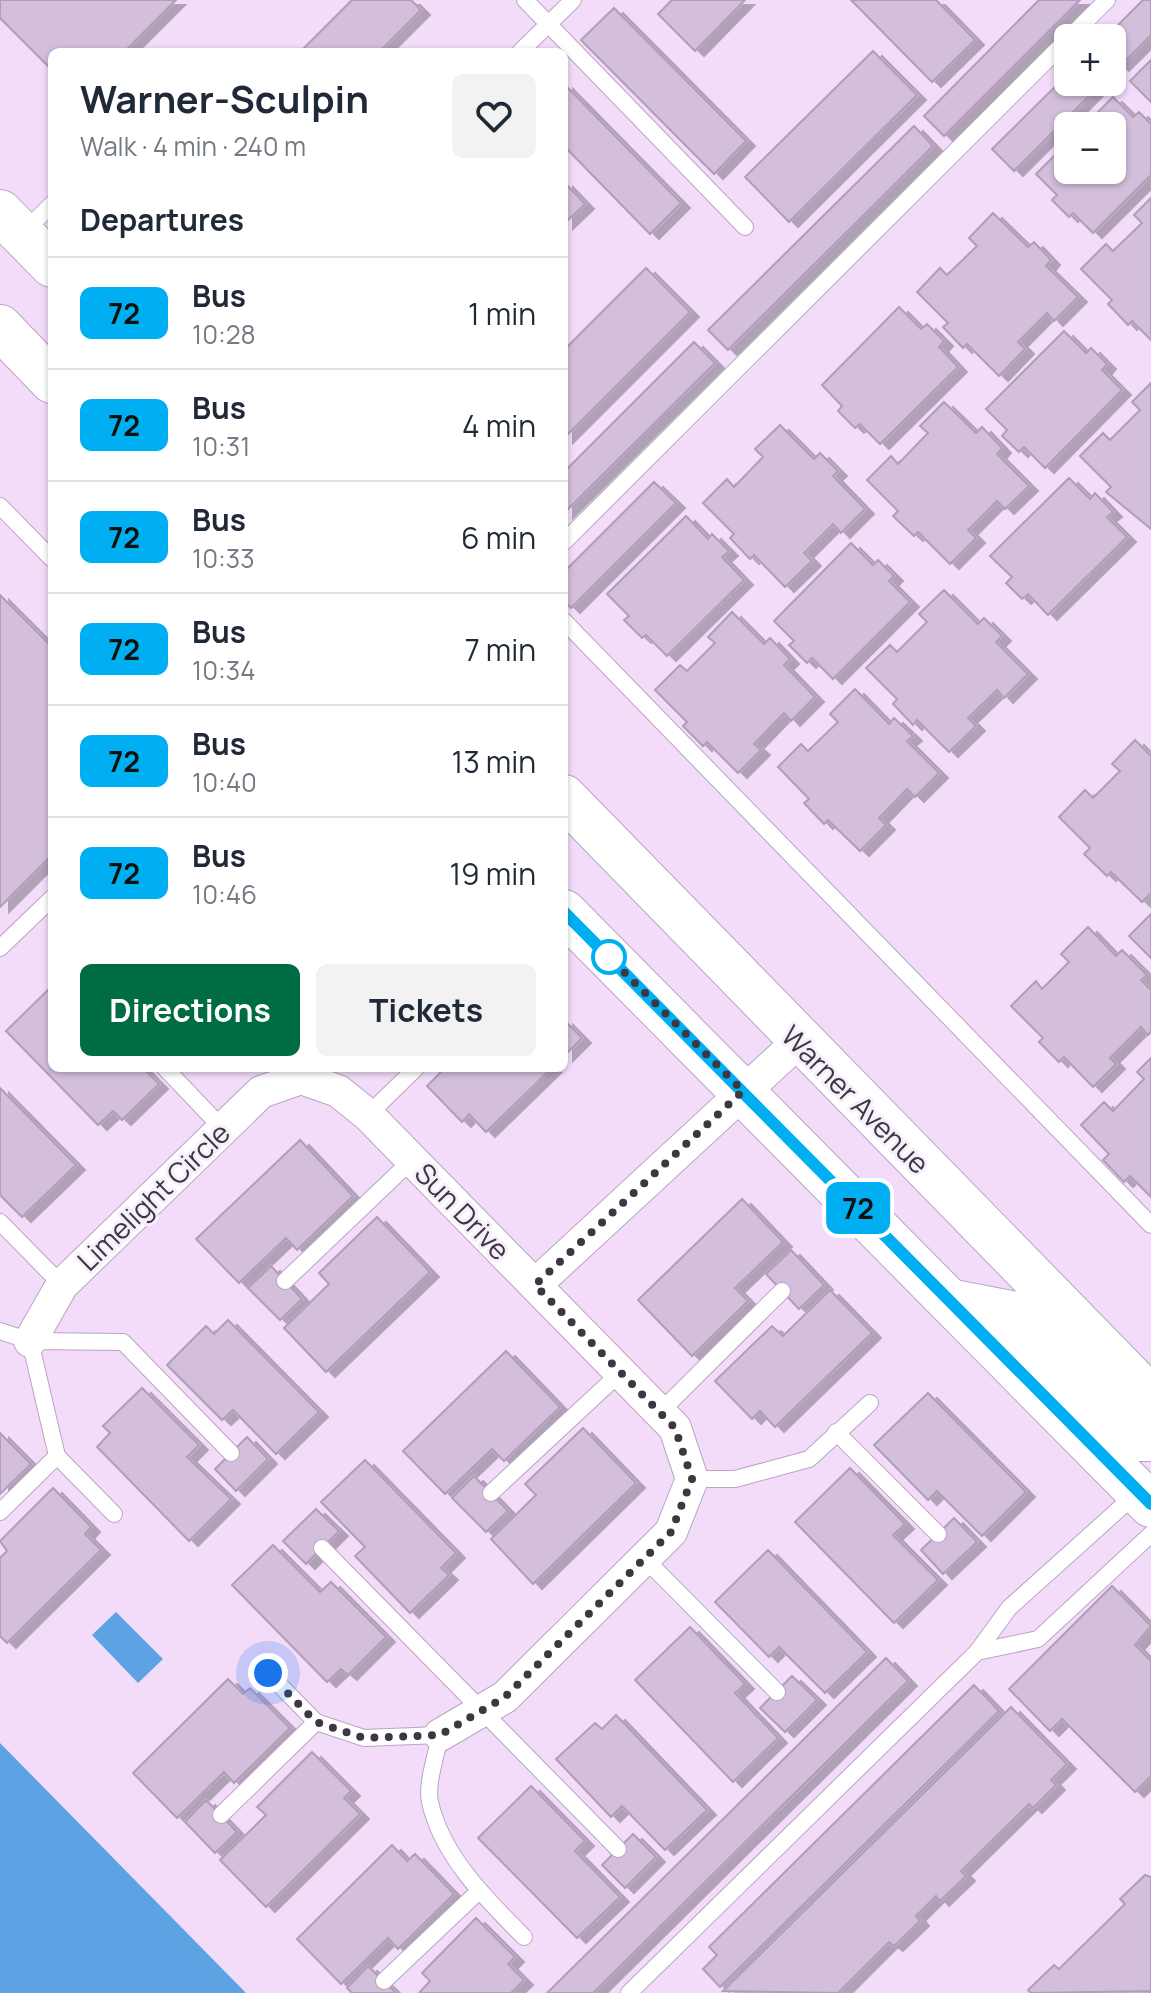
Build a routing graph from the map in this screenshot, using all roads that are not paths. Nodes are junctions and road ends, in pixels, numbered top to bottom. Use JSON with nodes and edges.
{"nodes":[{"id":1,"x":525,"y":0,"type":"edge"},
{"id":2,"x":573,"y":0,"type":"edge"},
{"id":3,"x":1107,"y":0,"type":"edge"},
{"id":4,"x":548,"y":24,"type":"junction"},
{"id":5,"x":1084,"y":24,"type":"edge"},
{"id":6,"x":524,"y":48,"type":"edge"},
{"id":7,"x":1054,"y":54,"type":"edge"},
{"id":8,"x":48,"y":206,"type":"edge"},
{"id":9,"x":11,"y":223,"type":"edge"},
{"id":10,"x":745,"y":227,"type":"dead end"},
{"id":11,"x":48,"y":261,"type":"edge"},
{"id":12,"x":3,"y":336,"type":"edge"},
{"id":13,"x":48,"y":377,"type":"edge"},
{"id":14,"x":0,"y":506,"type":"edge"},
{"id":15,"x":568,"y":538,"type":"edge"},
{"id":16,"x":48,"y":555,"type":"edge"},
{"id":17,"x":568,"y":625,"type":"edge"},
{"id":18,"x":568,"y":801,"type":"edge"},
{"id":19,"x":48,"y":902,"type":"edge"},
{"id":20,"x":568,"y":916,"type":"edge"},
{"id":21,"x":0,"y":948,"type":"edge"},
{"id":22,"x":799,"y":1041,"type":"junction"},
{"id":23,"x":169,"y":1072,"type":"edge"},
{"id":24,"x":412,"y":1072,"type":"edge"},
{"id":25,"x":302,"y":1073,"type":"edge"},
{"id":26,"x":743,"y":1091,"type":"junction"},
{"id":27,"x":368,"y":1115,"type":"junction"},
{"id":28,"x":223,"y":1129,"type":"junction"},
{"id":29,"x":413,"y":1159,"type":"junction"},
{"id":30,"x":0,"y":1222,"type":"edge"},
{"id":31,"x":1151,"y":1225,"type":"edge"},
{"id":32,"x":285,"y":1281,"type":"dead end"},
{"id":33,"x":62,"y":1285,"type":"junction"},
{"id":34,"x":535,"y":1285,"type":"junction"},
{"id":35,"x":782,"y":1291,"type":"dead end"},
{"id":36,"x":949,"y":1301,"type":"junction"},
{"id":37,"x":0,"y":1331,"type":"edge"},
{"id":38,"x":30,"y":1341,"type":"junction"},
{"id":39,"x":621,"y":1372,"type":"junction"},
{"id":40,"x":1151,"y":1398,"type":"edge"},
{"id":41,"x":870,"y":1403,"type":"dead end"},
{"id":42,"x":660,"y":1412,"type":"junction"},
{"id":43,"x":836,"y":1432,"type":"junction"},
{"id":44,"x":1151,"y":1439,"type":"edge"},
{"id":45,"x":231,"y":1453,"type":"dead end"},
{"id":46,"x":57,"y":1456,"type":"junction"},
{"id":47,"x":692,"y":1479,"type":"junction"},
{"id":48,"x":491,"y":1493,"type":"dead end"},
{"id":49,"x":1147,"y":1497,"type":"edge"},
{"id":50,"x":0,"y":1512,"type":"edge"},
{"id":51,"x":114,"y":1514,"type":"dead end"},
{"id":52,"x":938,"y":1534,"type":"dead end"},
{"id":53,"x":1151,"y":1534,"type":"edge"},
{"id":54,"x":322,"y":1548,"type":"dead end"},
{"id":55,"x":645,"y":1559,"type":"junction"},
{"id":56,"x":977,"y":1652,"type":"junction"},
{"id":57,"x":268,"y":1673,"type":"dead end"},
{"id":58,"x":777,"y":1692,"type":"dead end"},
{"id":59,"x":482,"y":1712,"type":"junction"},
{"id":60,"x":316,"y":1722,"type":"junction"},
{"id":61,"x":440,"y":1735,"type":"junction"},
{"id":62,"x":221,"y":1815,"type":"dead end"},
{"id":63,"x":618,"y":1849,"type":"dead end"},
{"id":64,"x":478,"y":1892,"type":"junction"},
{"id":65,"x":524,"y":1937,"type":"dead end"},
{"id":66,"x":384,"y":1981,"type":"dead end"},
{"id":67,"x":629,"y":1993,"type":"edge"}],
"edges":[{"from":1,"to":4,"type":"lane"},
{"from":2,"to":4,"type":"lane"},
{"from":3,"to":5,"type":"lane"},
{"from":4,"to":6,"type":"lane"},
{"from":4,"to":10,"type":"lane"},
{"from":7,"to":15,"type":"lane"},
{"from":8,"to":9,"type":"lane"},
{"from":9,"to":11,"type":"main road"},
{"from":12,"to":13,"type":"main road"},
{"from":14,"to":16,"type":"lane"},
{"from":17,"to":31,"type":"lane"},
{"from":18,"to":22,"type":"main road","name":"Warner Avenue"},
{"from":19,"to":21,"type":"lane"},
{"from":20,"to":26,"type":"main road"},
{"from":22,"to":26,"type":"street"},
{"from":22,"to":40,"type":"main road","name":"Warner Avenue"},
{"from":23,"to":28,"type":"lane"},
{"from":24,"to":27,"type":"lane"},
{"from":25,"to":27,"type":"street","name":"Sun Drive"},
{"from":25,"to":28,"type":"street","name":"Limelight Circle"},
{"from":26,"to":34,"type":"street"},
{"from":26,"to":36,"type":"main road"},
{"from":27,"to":29,"type":"street","name":"Sun Drive"},
{"from":28,"to":33,"type":"street","name":"Limelight Circle"},
{"from":29,"to":32,"type":"lane"},
{"from":29,"to":34,"type":"street","name":"Sun Drive"},
{"from":30,"to":33,"type":"lane"},
{"from":33,"to":38,"type":"street","name":"Limelight Circle"},
{"from":34,"to":39,"type":"street","name":"Sun Drive"},
{"from":35,"to":42,"type":"lane"},
{"from":36,"to":44,"type":"main road"},
{"from":36,"to":49,"type":"main road"},
{"from":37,"to":38,"type":"lane"},
{"from":38,"to":45,"type":"lane"},
{"from":38,"to":46,"type":"lane"},
{"from":39,"to":42,"type":"street","name":"Sun Drive"},
{"from":39,"to":48,"type":"lane"},
{"from":41,"to":43,"type":"lane"},
{"from":42,"to":47,"type":"street","name":"Sun Drive"},
{"from":43,"to":47,"type":"lane"},
{"from":43,"to":52,"type":"lane"},
{"from":46,"to":50,"type":"lane"},
{"from":46,"to":51,"type":"lane"},
{"from":47,"to":55,"type":"street"},
{"from":49,"to":56,"type":"lane"},
{"from":53,"to":56,"type":"lane"},
{"from":54,"to":59,"type":"lane"},
{"from":55,"to":58,"type":"lane"},
{"from":55,"to":59,"type":"street"},
{"from":56,"to":67,"type":"lane"},
{"from":57,"to":60,"type":"lane"},
{"from":59,"to":61,"type":"street"},
{"from":59,"to":63,"type":"lane"},
{"from":60,"to":61,"type":"lane"},
{"from":60,"to":62,"type":"lane"},
{"from":61,"to":64,"type":"lane"},
{"from":64,"to":65,"type":"lane"},
{"from":64,"to":66,"type":"lane"}]}
